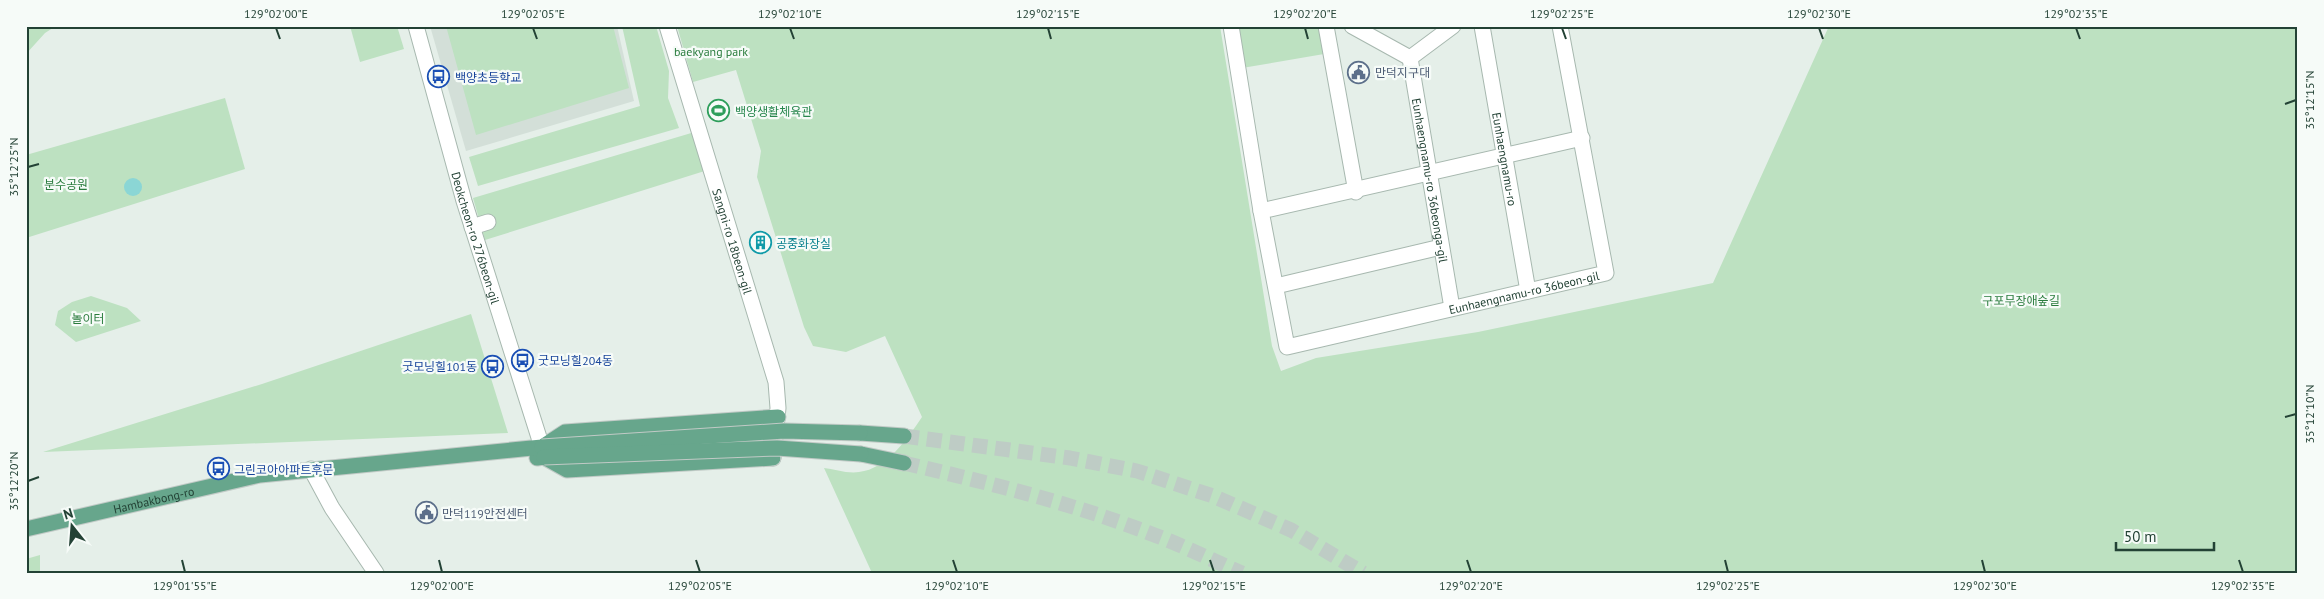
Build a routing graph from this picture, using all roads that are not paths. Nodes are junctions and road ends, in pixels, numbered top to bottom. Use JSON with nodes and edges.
{"nodes":[{"id":1,"x":416,"y":26,"type":"edge"},
{"id":2,"x":667,"y":26,"type":"edge"},
{"id":3,"x":1231,"y":26,"type":"edge"},
{"id":4,"x":1326,"y":26,"type":"edge"},
{"id":5,"x":1352,"y":26,"type":"edge"},
{"id":6,"x":1453,"y":26,"type":"edge"},
{"id":7,"x":1482,"y":26,"type":"edge"},
{"id":8,"x":1560,"y":26,"type":"edge"},
{"id":9,"x":1410,"y":58,"type":"junction"},
{"id":10,"x":1582,"y":138,"type":"junction"},
{"id":11,"x":1504,"y":156,"type":"junction"},
{"id":12,"x":1430,"y":174,"type":"junction"},
{"id":13,"x":1356,"y":192,"type":"junction"},
{"id":14,"x":1261,"y":211,"type":"junction"},
{"id":15,"x":488,"y":222,"type":"dead end"},
{"id":16,"x":472,"y":227,"type":"junction"},
{"id":17,"x":1441,"y":247,"type":"junction"},
{"id":18,"x":1276,"y":286,"type":"junction"},
{"id":19,"x":1528,"y":291,"type":"junction"},
{"id":20,"x":1452,"y":308,"type":"junction"},
{"id":21,"x":778,"y":417,"type":"junction"},
{"id":22,"x":904,"y":436,"type":"tunnel mouth"},
{"id":23,"x":543,"y":452,"type":"junction"},
{"id":24,"x":773,"y":458,"type":"joint"},
{"id":25,"x":904,"y":463,"type":"tunnel mouth"},
{"id":26,"x":311,"y":469,"type":"junction"},
{"id":27,"x":26,"y":529,"type":"edge"},
{"id":28,"x":376,"y":573,"type":"edge"}],
"edges":[{"from":1,"to":16,"type":"street","name":"Deokcheon-ro 276beon-gil"},
{"from":2,"to":21,"type":"street","name":"Sangni-ro 18beon-gil"},
{"from":3,"to":14,"type":"street","name":"Eunhaengnamu-ro 36beon-gil"},
{"from":4,"to":13,"type":"street"},
{"from":5,"to":9,"type":"street"},
{"from":6,"to":9,"type":"street"},
{"from":7,"to":11,"type":"street","name":"Eunhaengnamu-ro"},
{"from":8,"to":10,"type":"street","name":"Eunhaengnamu-ro 36beon-gil"},
{"from":9,"to":12,"type":"street","name":"Eunhaengnamu-ro 36beonga-gil"},
{"from":10,"to":11,"type":"street"},
{"from":10,"to":19,"type":"street","name":"Eunhaengnamu-ro 36beon-gil"},
{"from":11,"to":12,"type":"street"},
{"from":11,"to":19,"type":"street","name":"Eunhaengnamu-ro"},
{"from":12,"to":13,"type":"street"},
{"from":12,"to":17,"type":"street","name":"Eunhaengnamu-ro 36beonga-gil"},
{"from":13,"to":14,"type":"street"},
{"from":14,"to":18,"type":"street","name":"Eunhaengnamu-ro 36beon-gil"},
{"from":15,"to":16,"type":"street"},
{"from":16,"to":23,"type":"street","name":"Deokcheon-ro 276beon-gil"},
{"from":17,"to":18,"type":"street"},
{"from":17,"to":20,"type":"street","name":"Eunhaengnamu-ro 36beonga-gil"},
{"from":18,"to":20,"type":"street","name":"Eunhaengnamu-ro 36beon-gil"},
{"from":19,"to":20,"type":"street","name":"Eunhaengnamu-ro 36beon-gil"},
{"from":21,"to":23,"type":"main road"},
{"from":21,"to":24,"type":"street","name":"Sangni-ro 18beon-gil"},
{"from":22,"to":23,"type":"main road","bridge":true},
{"from":23,"to":24,"type":"main road"},
{"from":23,"to":25,"type":"main road","bridge":true},
{"from":23,"to":26,"type":"main road","name":"Hambakbong-ro"},
{"from":26,"to":27,"type":"main road","name":"Hambakbong-ro"},
{"from":26,"to":28,"type":"street"}]}
